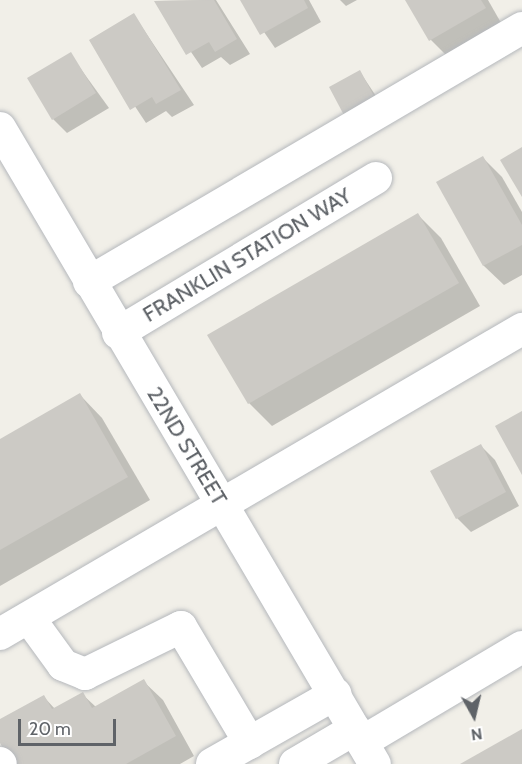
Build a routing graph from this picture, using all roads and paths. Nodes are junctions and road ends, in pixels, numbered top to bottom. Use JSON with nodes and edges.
{"nodes":[{"id":1,"x":522,"y":28,"type":"edge"},
{"id":2,"x":0,"y":128,"type":"edge"},
{"id":3,"x":376,"y":178,"type":"dead end"},
{"id":4,"x":89,"y":282,"type":"junction"},
{"id":5,"x":522,"y":329,"type":"edge"},
{"id":6,"x":118,"y":333,"type":"junction"},
{"id":7,"x":222,"y":502,"type":"junction"},
{"id":8,"x":29,"y":618,"type":"junction"},
{"id":9,"x":0,"y":634,"type":"edge"},
{"id":10,"x":522,"y":647,"type":"edge"},
{"id":11,"x":335,"y":694,"type":"junction"},
{"id":12,"x":250,"y":743,"type":"junction"},
{"id":13,"x":364,"y":745,"type":"edge"},
{"id":14,"x":212,"y":764,"type":"edge"},
{"id":15,"x":295,"y":764,"type":"edge"}],
"edges":[{"from":1,"to":4,"type":"street"},
{"from":2,"to":4,"type":"street","name":"22ND STREET"},
{"from":3,"to":6,"type":"street","name":"FRANKLIN STATION WAY"},
{"from":4,"to":6,"type":"street","name":"22ND STREET"},
{"from":5,"to":7,"type":"street"},
{"from":6,"to":7,"type":"street","name":"22ND STREET"},
{"from":7,"to":8,"type":"street"},
{"from":7,"to":11,"type":"street","name":"22ND STREET"},
{"from":8,"to":9,"type":"street"},
{"from":8,"to":12,"type":"street"},
{"from":10,"to":13,"type":"street"},
{"from":11,"to":12,"type":"street"},
{"from":11,"to":13,"type":"street","name":"22ND STREET"},
{"from":12,"to":14,"type":"street"},
{"from":13,"to":15,"type":"street"}]}
